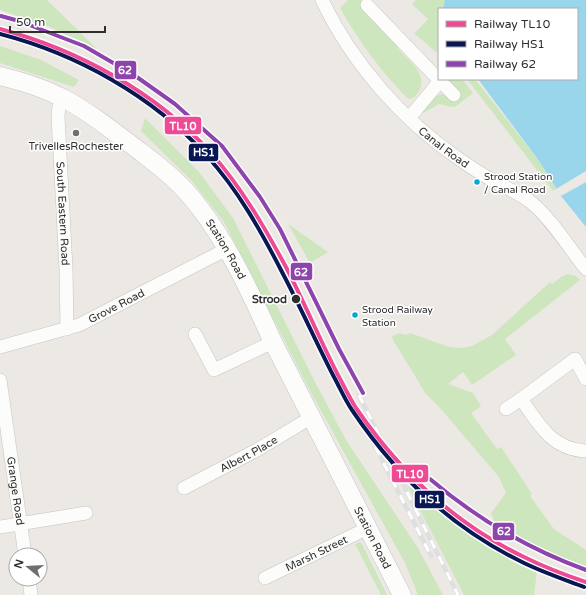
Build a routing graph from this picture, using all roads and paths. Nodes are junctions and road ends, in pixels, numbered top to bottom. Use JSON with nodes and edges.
{"nodes":[{"id":1,"x":322,"y":0,"type":"edge"},
{"id":2,"x":367,"y":5,"type":"dead end"},
{"id":3,"x":0,"y":76,"type":"edge"},
{"id":4,"x":438,"y":79,"type":"edge"},
{"id":5,"x":440,"y":81,"type":"joint"},
{"id":6,"x":454,"y":95,"type":"dead end"},
{"id":7,"x":62,"y":98,"type":"junction"},
{"id":8,"x":408,"y":118,"type":"junction"},
{"id":9,"x":226,"y":249,"type":"junction"},
{"id":10,"x":586,"y":269,"type":"edge"},
{"id":11,"x":67,"y":329,"type":"junction"},
{"id":12,"x":195,"y":334,"type":"dead end"},
{"id":13,"x":274,"y":342,"type":"junction"},
{"id":14,"x":0,"y":347,"type":"edge"},
{"id":15,"x":586,"y":379,"type":"edge"},
{"id":16,"x":0,"y":380,"type":"edge"},
{"id":17,"x":521,"y":398,"type":"junction"},
{"id":18,"x":506,"y":409,"type":"dead end"},
{"id":19,"x":312,"y":417,"type":"junction"},
{"id":20,"x":586,"y":451,"type":"edge"},
{"id":21,"x":184,"y":488,"type":"dead end"},
{"id":22,"x":86,"y":513,"type":"dead end"},
{"id":23,"x":21,"y":523,"type":"junction"},
{"id":24,"x":0,"y":527,"type":"edge"},
{"id":25,"x":368,"y":528,"type":"junction"},
{"id":26,"x":24,"y":547,"type":"edge"},
{"id":27,"x":265,"y":578,"type":"dead end"},
{"id":28,"x":402,"y":595,"type":"edge"}],
"edges":[{"from":1,"to":8,"type":"street","name":"Canal Road"},
{"from":2,"to":4,"type":"street"},
{"from":3,"to":7,"type":"main road","name":"Station Road"},
{"from":5,"to":6,"type":"street"},
{"from":5,"to":8,"type":"street","name":"Canal Road"},
{"from":7,"to":9,"type":"main road","name":"Station Road"},
{"from":7,"to":11,"type":"street","name":"South Eastern Road"},
{"from":8,"to":10,"type":"street","name":"Canal Road"},
{"from":9,"to":11,"type":"street","name":"Grove Road"},
{"from":9,"to":13,"type":"main road","name":"Station Road"},
{"from":11,"to":14,"type":"street","name":"Grove Road"},
{"from":12,"to":13,"type":"street"},
{"from":13,"to":19,"type":"main road","name":"Station Road"},
{"from":15,"to":17,"type":"street"},
{"from":16,"to":23,"type":"street","name":"Grange Road"},
{"from":17,"to":18,"type":"street"},
{"from":17,"to":20,"type":"street"},
{"from":19,"to":21,"type":"street","name":"Albert Place"},
{"from":19,"to":25,"type":"main road","name":"Station Road"},
{"from":22,"to":23,"type":"street"},
{"from":23,"to":24,"type":"street"},
{"from":23,"to":26,"type":"street","name":"Grange Road"},
{"from":25,"to":27,"type":"street","name":"Marsh Street"},
{"from":25,"to":28,"type":"main road","name":"Station Road"}]}
